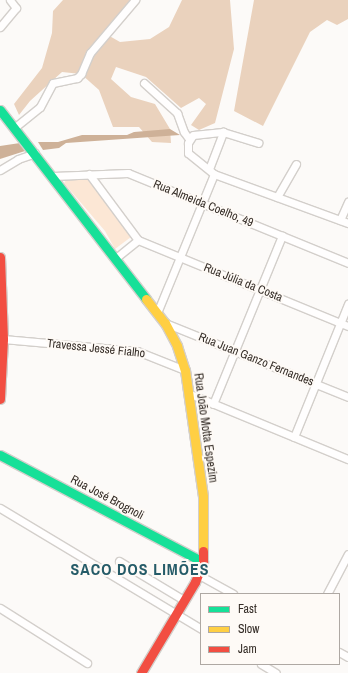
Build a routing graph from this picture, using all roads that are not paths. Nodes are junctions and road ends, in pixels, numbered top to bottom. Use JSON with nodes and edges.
{"nodes":[{"id":1,"x":10,"y":0,"type":"edge"},
{"id":2,"x":135,"y":0,"type":"edge"},
{"id":3,"x":0,"y":27,"type":"edge"},
{"id":4,"x":144,"y":83,"type":"dead end"},
{"id":5,"x":0,"y":110,"type":"edge"},
{"id":6,"x":14,"y":128,"type":"junction"},
{"id":7,"x":223,"y":132,"type":"junction"},
{"id":8,"x":189,"y":138,"type":"junction"},
{"id":9,"x":258,"y":143,"type":"dead end"},
{"id":10,"x":35,"y":154,"type":"junction"},
{"id":11,"x":296,"y":164,"type":"dead end"},
{"id":12,"x":0,"y":170,"type":"edge"},
{"id":13,"x":212,"y":172,"type":"junction"},
{"id":14,"x":89,"y":174,"type":"junction"},
{"id":15,"x":53,"y":176,"type":"junction"},
{"id":16,"x":277,"y":197,"type":"junction"},
{"id":17,"x":348,"y":202,"type":"edge"},
{"id":18,"x":202,"y":203,"type":"junction"},
{"id":19,"x":340,"y":220,"type":"junction"},
{"id":20,"x":348,"y":223,"type":"edge"},
{"id":21,"x":282,"y":236,"type":"junction"},
{"id":22,"x":138,"y":240,"type":"junction"},
{"id":23,"x":0,"y":257,"type":"edge"},
{"id":24,"x":116,"y":258,"type":"junction"},
{"id":25,"x":180,"y":258,"type":"junction"},
{"id":26,"x":348,"y":263,"type":"edge"},
{"id":27,"x":260,"y":290,"type":"junction"},
{"id":28,"x":1,"y":300,"type":"edge"},
{"id":29,"x":348,"y":304,"type":"edge"},
{"id":30,"x":157,"y":313,"type":"junction"},
{"id":31,"x":165,"y":323,"type":"junction"},
{"id":32,"x":340,"y":323,"type":"junction"},
{"id":33,"x":348,"y":326,"type":"edge"},
{"id":34,"x":3,"y":339,"type":"junction"},
{"id":35,"x":234,"y":351,"type":"junction"},
{"id":36,"x":185,"y":370,"type":"junction"},
{"id":37,"x":315,"y":384,"type":"junction"},
{"id":38,"x":190,"y":394,"type":"junction"},
{"id":39,"x":348,"y":397,"type":"edge"},
{"id":40,"x":0,"y":399,"type":"edge"},
{"id":41,"x":213,"y":404,"type":"junction"},
{"id":42,"x":294,"y":437,"type":"junction"},
{"id":43,"x":0,"y":455,"type":"edge"},
{"id":44,"x":348,"y":460,"type":"edge"},
{"id":45,"x":0,"y":508,"type":"edge"},
{"id":46,"x":348,"y":554,"type":"edge"},
{"id":47,"x":118,"y":561,"type":"dead end"},
{"id":48,"x":203,"y":562,"type":"junction"},
{"id":49,"x":199,"y":575,"type":"junction"},
{"id":50,"x":231,"y":593,"type":"edge"},
{"id":51,"x":328,"y":593,"type":"edge"},
{"id":52,"x":184,"y":600,"type":"junction"},
{"id":53,"x":0,"y":608,"type":"edge"},
{"id":54,"x":176,"y":614,"type":"junction"},
{"id":55,"x":200,"y":628,"type":"edge"},
{"id":56,"x":87,"y":663,"type":"dead end"},
{"id":57,"x":263,"y":665,"type":"edge"},
{"id":58,"x":141,"y":673,"type":"edge"},
{"id":59,"x":276,"y":673,"type":"edge"}],
"edges":[{"from":1,"to":3,"type":"street"},
{"from":2,"to":6,"type":"street"},
{"from":4,"to":8,"type":"street"},
{"from":5,"to":6,"type":"main road","name":"Rua João Motta Espezim"},
{"from":6,"to":10,"type":"main road","name":"Rua João Motta Espezim"},
{"from":7,"to":8,"type":"street"},
{"from":7,"to":9,"type":"street"},
{"from":7,"to":13,"type":"street"},
{"from":8,"to":13,"type":"street"},
{"from":10,"to":12,"type":"street"},
{"from":10,"to":15,"type":"main road","name":"Rua João Motta Espezim"},
{"from":11,"to":16,"type":"street"},
{"from":13,"to":16,"type":"street"},
{"from":13,"to":18,"type":"street"},
{"from":14,"to":15,"type":"street","name":"Rua Almeida Coelho, 49"},
{"from":14,"to":18,"type":"street","name":"Rua Almeida Coelho, 49"},
{"from":14,"to":22,"type":"street"},
{"from":15,"to":24,"type":"main road","name":"Rua João Motta Espezim"},
{"from":16,"to":19,"type":"street"},
{"from":17,"to":19,"type":"street"},
{"from":18,"to":21,"type":"street","name":"Rua Almeida Coelho, 49"},
{"from":18,"to":25,"type":"street"},
{"from":19,"to":20,"type":"street"},
{"from":21,"to":26,"type":"street","name":"Rua Almeida Coelho, 49"},
{"from":21,"to":27,"type":"street"},
{"from":22,"to":24,"type":"street"},
{"from":22,"to":25,"type":"street","name":"Rua Júlia da Costa"},
{"from":23,"to":28,"type":"main road"},
{"from":24,"to":30,"type":"main road","name":"Rua João Motta Espezim"},
{"from":25,"to":27,"type":"street","name":"Rua Júlia da Costa"},
{"from":25,"to":30,"type":"street"},
{"from":27,"to":32,"type":"street","name":"Rua Júlia da Costa"},
{"from":27,"to":35,"type":"street"},
{"from":28,"to":34,"type":"main road"},
{"from":29,"to":32,"type":"street"},
{"from":30,"to":31,"type":"main road","name":"Rua João Motta Espezim"},
{"from":31,"to":35,"type":"street","name":"Rua Juan Ganzo Fernandes"},
{"from":31,"to":36,"type":"main road","name":"Rua João Motta Espezim"},
{"from":32,"to":33,"type":"street","name":"Rua Júlia da Costa"},
{"from":32,"to":37,"type":"street"},
{"from":34,"to":36,"type":"street","name":"Travessa Jessé Fialho"},
{"from":34,"to":40,"type":"main road"},
{"from":35,"to":37,"type":"street","name":"Rua Juan Ganzo Fernandes"},
{"from":35,"to":41,"type":"street"},
{"from":36,"to":38,"type":"main road","name":"Rua João Motta Espezim"},
{"from":37,"to":39,"type":"street","name":"Rua Juan Ganzo Fernandes"},
{"from":37,"to":42,"type":"street"},
{"from":38,"to":41,"type":"street"},
{"from":38,"to":48,"type":"main road","name":"Rua João Motta Espezim"},
{"from":41,"to":42,"type":"street"},
{"from":42,"to":44,"type":"street"},
{"from":43,"to":48,"type":"main road","name":"Rua José Brognoli"},
{"from":45,"to":54,"type":"street"},
{"from":46,"to":51,"type":"street"},
{"from":47,"to":52,"type":"street"},
{"from":48,"to":49,"type":"main road","name":"Rua João Motta Espezim"},
{"from":49,"to":50,"type":"street"},
{"from":49,"to":52,"type":"main road","name":"Rua João Motta Espezim"},
{"from":52,"to":54,"type":"main road","name":"Rua João Motta Espezim"},
{"from":53,"to":56,"type":"street"},
{"from":54,"to":55,"type":"street"},
{"from":54,"to":58,"type":"main road","name":"Rua João Motta Espezim"},
{"from":57,"to":59,"type":"street"}]}
